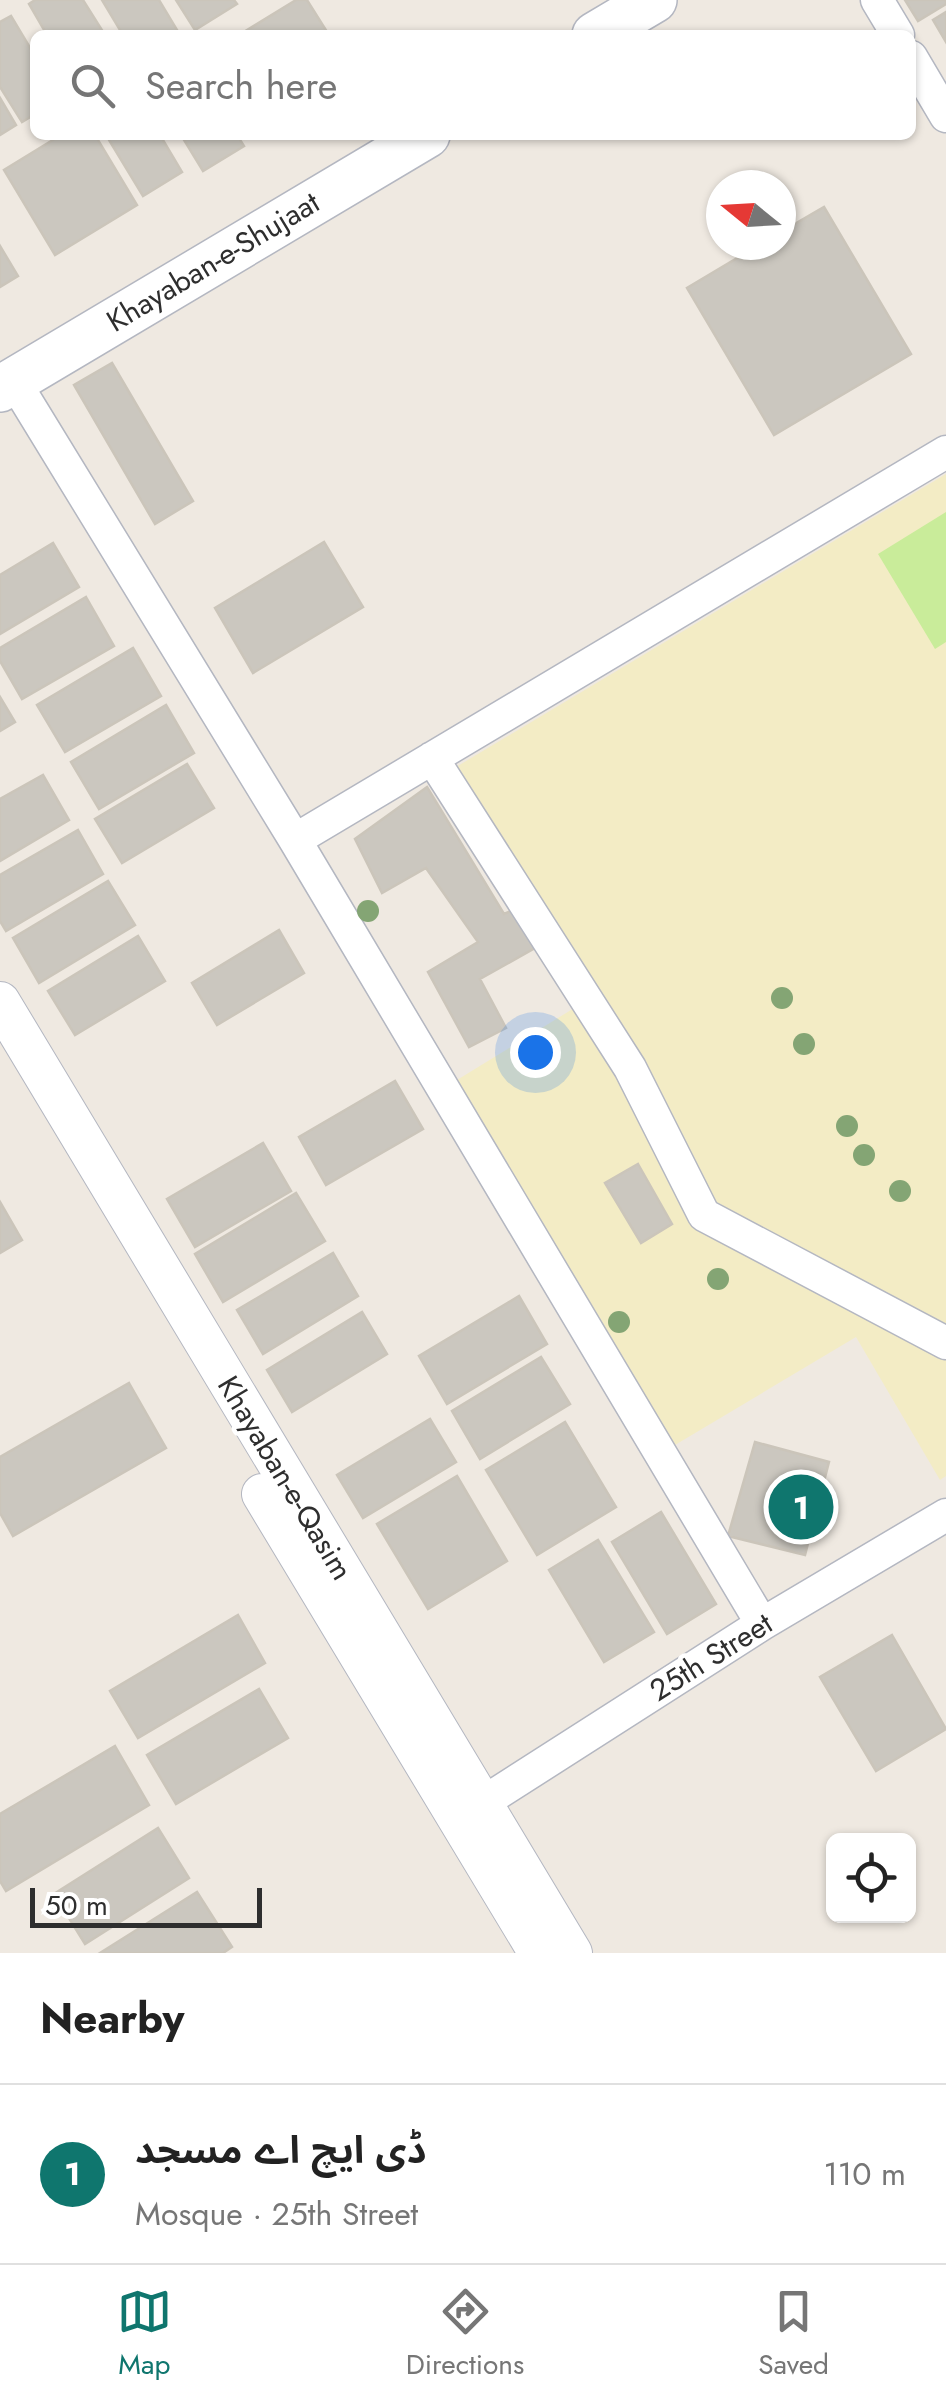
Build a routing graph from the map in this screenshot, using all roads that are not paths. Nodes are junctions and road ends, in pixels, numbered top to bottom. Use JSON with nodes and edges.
{"nodes":[{"id":1,"x":654,"y":0,"type":"edge"},
{"id":2,"x":877,"y":0,"type":"edge"},
{"id":3,"x":603,"y":30,"type":"edge"},
{"id":4,"x":895,"y":30,"type":"edge"},
{"id":5,"x":916,"y":65,"type":"edge"},
{"id":6,"x":946,"y":116,"type":"edge"},
{"id":7,"x":419,"y":140,"type":"edge"},
{"id":8,"x":7,"y":385,"type":"edge"},
{"id":9,"x":946,"y":452,"type":"edge"},
{"id":10,"x":432,"y":758,"type":"junction"},
{"id":11,"x":295,"y":840,"type":"junction"},
{"id":12,"x":0,"y":1002,"type":"edge"},
{"id":13,"x":0,"y":1056,"type":"edge"},
{"id":14,"x":946,"y":1343,"type":"edge"},
{"id":15,"x":946,"y":1515,"type":"edge"},
{"id":16,"x":762,"y":1624,"type":"junction"},
{"id":17,"x":468,"y":1812,"type":"junction"},
{"id":18,"x":539,"y":1953,"type":"edge"},
{"id":19,"x":572,"y":1953,"type":"edge"}],
"edges":[{"from":1,"to":3,"type":"main road"},
{"from":2,"to":4,"type":"street"},
{"from":5,"to":6,"type":"street"},
{"from":7,"to":8,"type":"main road","name":"Khayaban-e-Shujaat"},
{"from":8,"to":11,"type":"street"},
{"from":9,"to":10,"type":"street"},
{"from":10,"to":11,"type":"street"},
{"from":10,"to":14,"type":"street"},
{"from":11,"to":16,"type":"street"},
{"from":12,"to":17,"type":"street","name":"Khayaban-e-Qasim"},
{"from":13,"to":17,"type":"street","name":"Khayaban-e-Qasim"},
{"from":15,"to":16,"type":"street","name":"25th Street"},
{"from":16,"to":17,"type":"street","name":"25th Street"},
{"from":17,"to":18,"type":"street","name":"Khayaban-e-Qasim"},
{"from":17,"to":19,"type":"street","name":"Khayaban-e-Qasim"}]}
